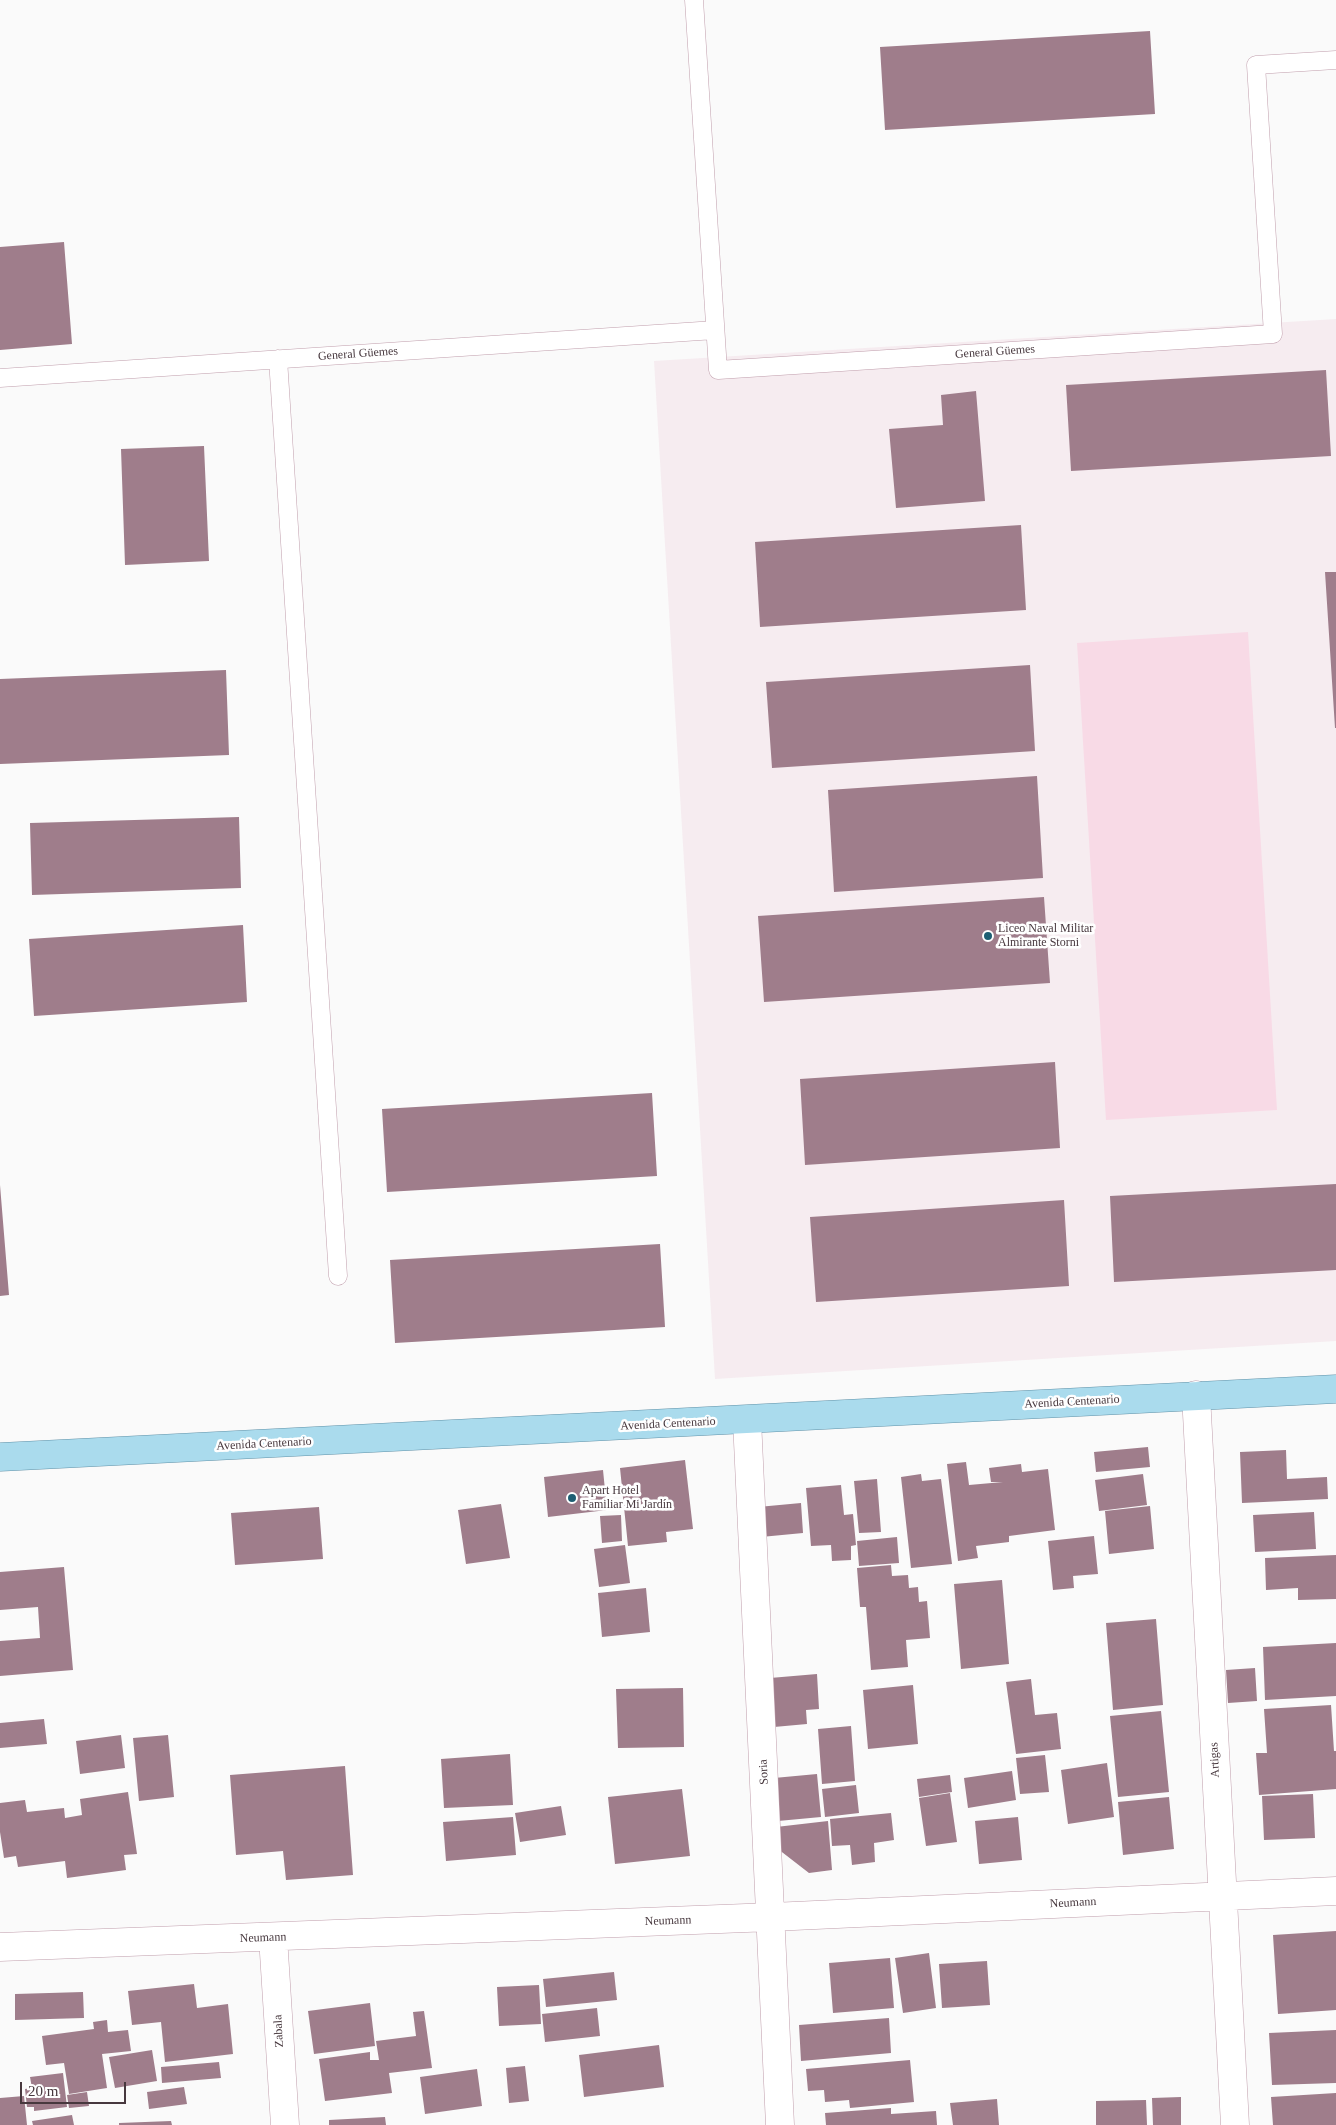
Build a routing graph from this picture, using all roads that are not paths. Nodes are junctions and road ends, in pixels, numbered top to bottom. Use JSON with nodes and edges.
{"nodes":[{"id":1,"x":694,"y":0,"type":"edge"},
{"id":2,"x":1336,"y":60,"type":"edge"},
{"id":3,"x":715,"y":330,"type":"junction"},
{"id":4,"x":278,"y":359,"type":"junction"},
{"id":5,"x":0,"y":378,"type":"edge"},
{"id":6,"x":338,"y":1276,"type":"dead end"},
{"id":7,"x":1336,"y":1388,"type":"edge"},
{"id":8,"x":1196,"y":1395,"type":"junction"},
{"id":9,"x":747,"y":1420,"type":"junction"},
{"id":10,"x":0,"y":1458,"type":"edge"},
{"id":11,"x":1336,"y":1891,"type":"edge"},
{"id":12,"x":1222,"y":1896,"type":"junction"},
{"id":13,"x":772,"y":1917,"type":"junction"},
{"id":14,"x":273,"y":1937,"type":"junction"},
{"id":15,"x":0,"y":1947,"type":"edge"},
{"id":16,"x":284,"y":2125,"type":"edge"},
{"id":17,"x":780,"y":2125,"type":"edge"},
{"id":18,"x":1235,"y":2125,"type":"edge"}],
"edges":[{"from":1,"to":3,"type":"lane"},
{"from":2,"to":3,"type":"lane","name":"General Güemes"},
{"from":3,"to":4,"type":"lane","name":"General Güemes"},
{"from":4,"to":5,"type":"lane","name":"General Güemes"},
{"from":4,"to":6,"type":"lane"},
{"from":7,"to":8,"type":"main road","name":"Avenida Centenario"},
{"from":8,"to":9,"type":"main road","name":"Avenida Centenario"},
{"from":8,"to":12,"type":"street","name":"Artigas"},
{"from":9,"to":10,"type":"main road","name":"Avenida Centenario"},
{"from":9,"to":13,"type":"street","name":"Soria"},
{"from":11,"to":12,"type":"street","name":"Neumann"},
{"from":12,"to":13,"type":"street","name":"Neumann"},
{"from":12,"to":18,"type":"street","name":"Artigas"},
{"from":13,"to":14,"type":"street","name":"Neumann"},
{"from":13,"to":17,"type":"street","name":"Soria"},
{"from":14,"to":15,"type":"street","name":"Neumann"},
{"from":14,"to":16,"type":"street","name":"Zabala"}]}
